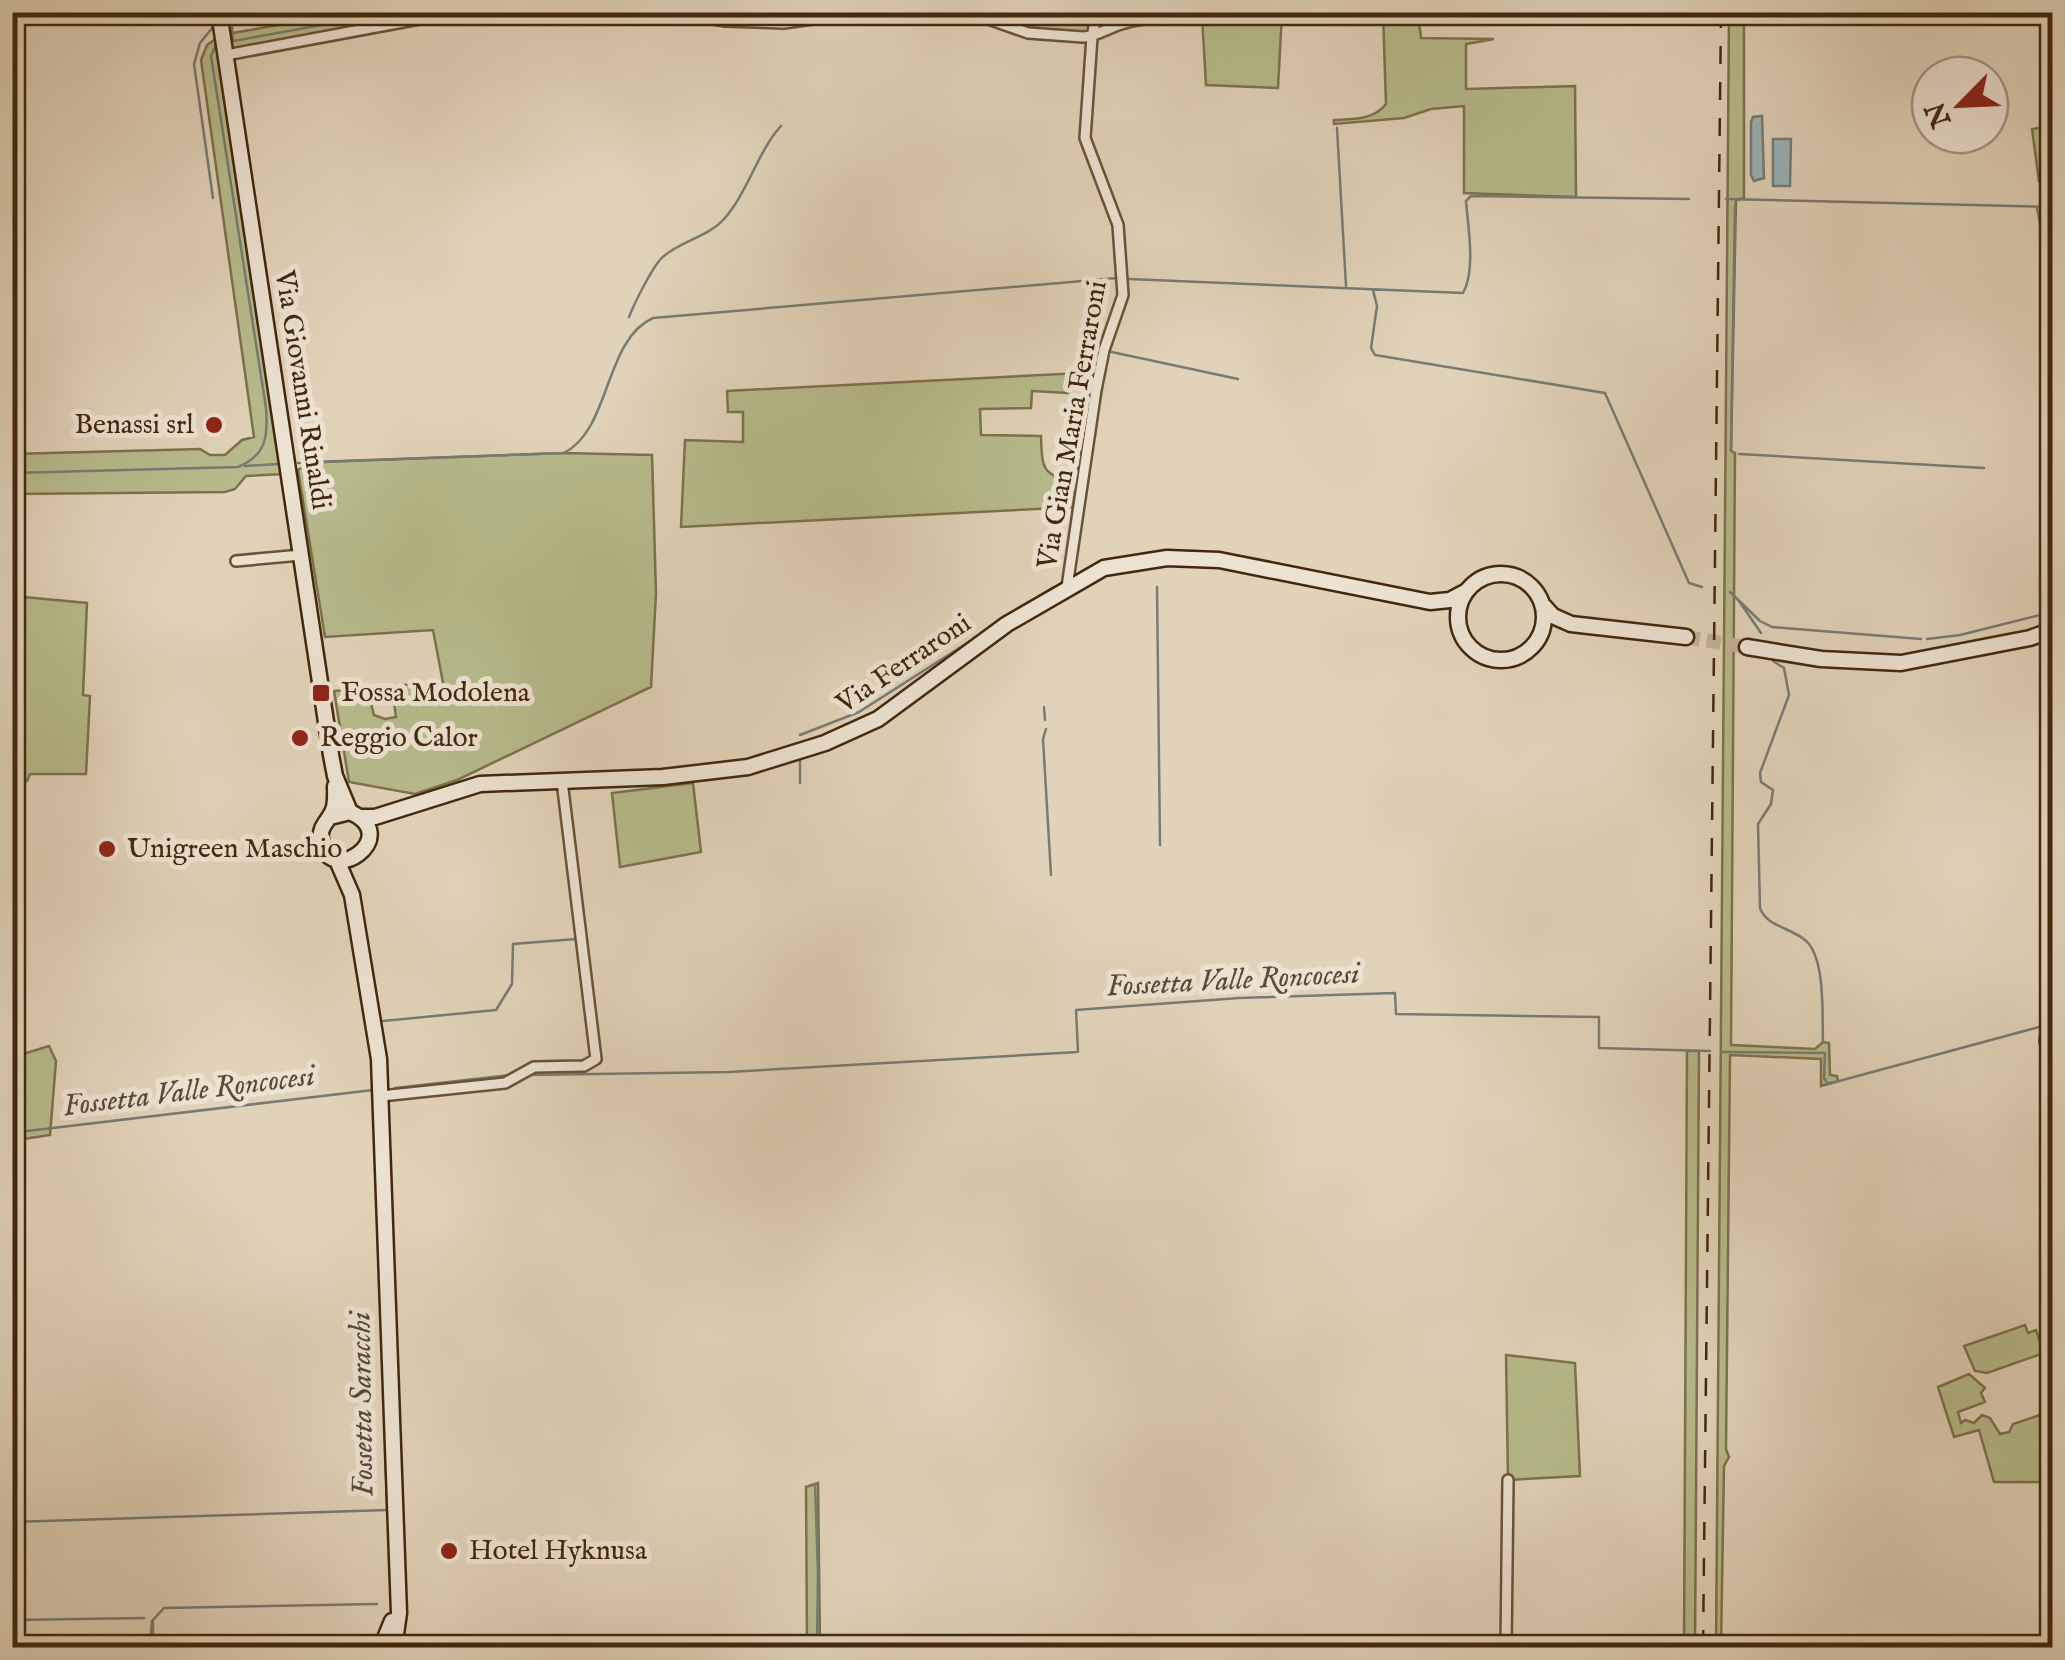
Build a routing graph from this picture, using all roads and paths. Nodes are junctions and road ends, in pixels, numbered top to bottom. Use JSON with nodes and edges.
{"nodes":[{"id":1,"x":219,"y":12,"type":"edge"},
{"id":2,"x":458,"y":12,"type":"edge"},
{"id":3,"x":671,"y":12,"type":"edge"},
{"id":4,"x":863,"y":12,"type":"edge"},
{"id":5,"x":968,"y":12,"type":"edge"},
{"id":6,"x":1097,"y":12,"type":"edge"},
{"id":7,"x":1240,"y":12,"type":"edge"},
{"id":8,"x":1092,"y":37,"type":"junction"},
{"id":9,"x":225,"y":47,"type":"junction"},
{"id":10,"x":301,"y":555,"type":"junction"},
{"id":11,"x":236,"y":561,"type":"dead end"},
{"id":12,"x":1067,"y":587,"type":"junction"},
{"id":13,"x":1467,"y":591,"type":"junction"},
{"id":14,"x":1430,"y":602,"type":"junction"},
{"id":15,"x":1543,"y":605,"type":"junction"},
{"id":16,"x":1458,"y":621,"type":"junction"},
{"id":17,"x":1571,"y":624,"type":"junction"},
{"id":18,"x":2052,"y":630,"type":"edge"},
{"id":19,"x":1540,"y":636,"type":"junction"},
{"id":20,"x":1686,"y":638,"type":"tunnel mouth"},
{"id":21,"x":1746,"y":647,"type":"tunnel mouth"},
{"id":22,"x":335,"y":776,"type":"junction"},
{"id":23,"x":562,"y":781,"type":"junction"},
{"id":24,"x":394,"y":812,"type":"junction"},
{"id":25,"x":355,"y":815,"type":"junction"},
{"id":26,"x":330,"y":816,"type":"junction"},
{"id":27,"x":368,"y":839,"type":"junction"},
{"id":28,"x":358,"y":856,"type":"junction"},
{"id":29,"x":336,"y":858,"type":"junction"},
{"id":30,"x":352,"y":896,"type":"junction"},
{"id":31,"x":2052,"y":988,"type":"edge"},
{"id":32,"x":2052,"y":1078,"type":"edge"},
{"id":33,"x":381,"y":1096,"type":"junction"},
{"id":34,"x":1508,"y":1480,"type":"dead end"},
{"id":35,"x":397,"y":1601,"type":"junction"},
{"id":36,"x":381,"y":1648,"type":"edge"},
{"id":37,"x":394,"y":1648,"type":"edge"},
{"id":38,"x":1506,"y":1648,"type":"edge"}],
"edges":[{"from":1,"to":9,"type":"main road","name":"Via Giovanni Rinaldi"},
{"from":2,"to":9,"type":"street"},
{"from":3,"to":4,"type":"street"},
{"from":5,"to":8,"type":"street"},
{"from":6,"to":8,"type":"street","name":"Via Gian Maria Ferraroni"},
{"from":7,"to":8,"type":"street"},
{"from":8,"to":12,"type":"street","name":"Via Gian Maria Ferraroni"},
{"from":9,"to":10,"type":"main road","name":"Via Giovanni Rinaldi"},
{"from":10,"to":11,"type":"street"},
{"from":10,"to":22,"type":"main road","name":"Via Giovanni Rinaldi"},
{"from":12,"to":14,"type":"main road","name":"Via Ferraroni"},
{"from":12,"to":23,"type":"main road","name":"Via Ferraroni"},
{"from":13,"to":14,"type":"main road","name":"Via Ferraroni"},
{"from":13,"to":15,"type":"main road"},
{"from":13,"to":16,"type":"main road"},
{"from":14,"to":16,"type":"main road","name":"Via Ferraroni"},
{"from":15,"to":17,"type":"main road"},
{"from":15,"to":19,"type":"main road"},
{"from":16,"to":19,"type":"main road"},
{"from":17,"to":19,"type":"main road"},
{"from":17,"to":20,"type":"main road"},
{"from":18,"to":21,"type":"main road"},
{"from":22,"to":25,"type":"main road","name":"Via Giovanni Rinaldi"},
{"from":22,"to":26,"type":"main road","name":"Via Giovanni Rinaldi"},
{"from":23,"to":24,"type":"main road","name":"Via Ferraroni"},
{"from":23,"to":33,"type":"street"},
{"from":24,"to":25,"type":"main road","name":"Via Ferraroni"},
{"from":24,"to":27,"type":"main road","name":"Via Ferraroni"},
{"from":25,"to":26,"type":"main road"},
{"from":25,"to":27,"type":"main road"},
{"from":26,"to":29,"type":"main road"},
{"from":27,"to":28,"type":"main road"},
{"from":28,"to":29,"type":"main road"},
{"from":28,"to":30,"type":"main road"},
{"from":29,"to":30,"type":"main road"},
{"from":30,"to":33,"type":"main road"},
{"from":31,"to":32,"type":"street"},
{"from":33,"to":35,"type":"main road"},
{"from":34,"to":38,"type":"street"},
{"from":35,"to":36,"type":"main road"},
{"from":35,"to":37,"type":"main road"}]}
